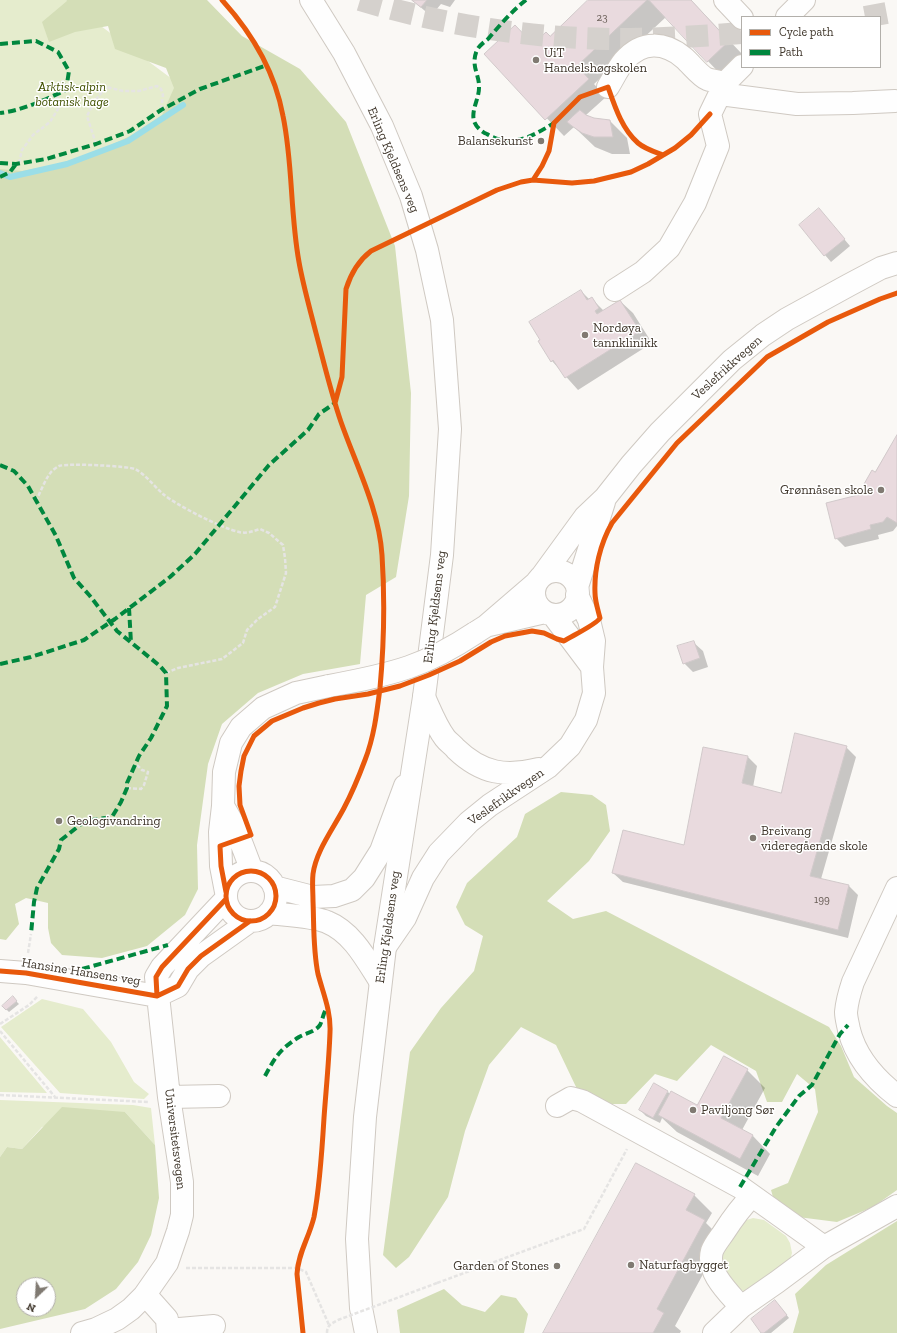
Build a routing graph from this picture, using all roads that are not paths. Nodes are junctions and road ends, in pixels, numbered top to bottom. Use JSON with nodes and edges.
{"nodes":[{"id":1,"x":311,"y":0,"type":"edge"},
{"id":2,"x":725,"y":0,"type":"edge"},
{"id":3,"x":804,"y":0,"type":"edge"},
{"id":4,"x":788,"y":16,"type":"edge"},
{"id":5,"x":741,"y":17,"type":"edge"},
{"id":6,"x":741,"y":67,"type":"edge"},
{"id":7,"x":608,"y":87,"type":"dead end"},
{"id":8,"x":723,"y":88,"type":"junction"},
{"id":9,"x":895,"y":101,"type":"dead end"},
{"id":10,"x":897,"y":263,"type":"edge"},
{"id":11,"x":615,"y":290,"type":"dead end"},
{"id":12,"x":605,"y":498,"type":"junction"},
{"id":13,"x":539,"y":579,"type":"junction"},
{"id":14,"x":577,"y":591,"type":"junction"},
{"id":15,"x":549,"y":614,"type":"junction"},
{"id":16,"x":480,"y":630,"type":"junction"},
{"id":17,"x":592,"y":667,"type":"junction"},
{"id":18,"x":424,"y":696,"type":"junction"},
{"id":19,"x":412,"y":764,"type":"junction"},
{"id":20,"x":548,"y":767,"type":"junction"},
{"id":21,"x":223,"y":806,"type":"junction"},
{"id":22,"x":252,"y":871,"type":"junction"},
{"id":23,"x":274,"y":887,"type":"junction"},
{"id":24,"x":897,"y":888,"type":"edge"},
{"id":25,"x":226,"y":895,"type":"junction"},
{"id":26,"x":259,"y":917,"type":"junction"},
{"id":27,"x":385,"y":947,"type":"junction"},
{"id":28,"x":0,"y":971,"type":"edge"},
{"id":29,"x":380,"y":981,"type":"junction"},
{"id":30,"x":157,"y":996,"type":"junction"},
{"id":31,"x":219,"y":1096,"type":"dead end"},
{"id":32,"x":897,"y":1096,"type":"edge"},
{"id":33,"x":162,"y":1100,"type":"junction"},
{"id":34,"x":557,"y":1106,"type":"dead end"},
{"id":35,"x":752,"y":1196,"type":"junction"},
{"id":36,"x":897,"y":1206,"type":"edge"},
{"id":37,"x":824,"y":1247,"type":"junction"},
{"id":38,"x":144,"y":1296,"type":"junction"},
{"id":39,"x":741,"y":1307,"type":"junction"},
{"id":40,"x":214,"y":1326,"type":"dead end"},
{"id":41,"x":168,"y":1331,"type":"edge"},
{"id":42,"x":82,"y":1333,"type":"edge"},
{"id":43,"x":366,"y":1333,"type":"edge"},
{"id":44,"x":714,"y":1333,"type":"edge"}],
"edges":[{"from":1,"to":18,"type":"main road","name":"Erling Kjeldsens veg"},
{"from":2,"to":5,"type":"main road"},
{"from":3,"to":4,"type":"main road"},
{"from":6,"to":8,"type":"main road"},
{"from":7,"to":8,"type":"main road"},
{"from":8,"to":9,"type":"main road"},
{"from":8,"to":11,"type":"main road"},
{"from":10,"to":12,"type":"main road","name":"Veslefrikkvegen"},
{"from":12,"to":13,"type":"main road","name":"Veslefrikkvegen"},
{"from":12,"to":14,"type":"main road","name":"Veslefrikkvegen"},
{"from":13,"to":14,"type":"main road"},
{"from":13,"to":15,"type":"main road"},
{"from":13,"to":16,"type":"main road","name":"Veslefrikkvegen"},
{"from":14,"to":15,"type":"main road"},
{"from":14,"to":17,"type":"main road","name":"Veslefrikkvegen"},
{"from":15,"to":16,"type":"main road","name":"Veslefrikkvegen"},
{"from":15,"to":17,"type":"main road"},
{"from":16,"to":21,"type":"main road","name":"Veslefrikkvegen","bridge":true},
{"from":17,"to":20,"type":"main road","name":"Veslefrikkvegen"},
{"from":18,"to":19,"type":"main road","name":"Erling Kjeldsens veg"},
{"from":18,"to":20,"type":"main road","name":"Veslefrikkvegen"},
{"from":19,"to":23,"type":"main road"},
{"from":19,"to":27,"type":"main road","name":"Erling Kjeldsens veg"},
{"from":20,"to":27,"type":"main road","name":"Veslefrikkvegen"},
{"from":21,"to":22,"type":"main road"},
{"from":21,"to":25,"type":"main road","name":"Veslefrikkvegen"},
{"from":22,"to":23,"type":"main road"},
{"from":22,"to":25,"type":"main road"},
{"from":23,"to":26,"type":"main road"},
{"from":24,"to":32,"type":"main road"},
{"from":25,"to":26,"type":"main road"},
{"from":25,"to":30,"type":"main road","name":"Hansine Hansens veg"},
{"from":26,"to":29,"type":"main road"},
{"from":26,"to":30,"type":"main road","name":"Hansine Hansens veg"},
{"from":27,"to":29,"type":"main road","name":"Erling Kjeldsens veg"},
{"from":28,"to":30,"type":"main road","name":"Hansine Hansens veg"},
{"from":29,"to":43,"type":"main road","name":"Erling Kjeldsens veg"},
{"from":30,"to":33,"type":"main road","name":"Universitetsvegen"},
{"from":31,"to":33,"type":"main road"},
{"from":33,"to":38,"type":"main road","name":"Universitetsvegen"},
{"from":34,"to":35,"type":"main road"},
{"from":35,"to":37,"type":"main road"},
{"from":35,"to":39,"type":"main road"},
{"from":36,"to":37,"type":"main road"},
{"from":37,"to":39,"type":"main road"},
{"from":38,"to":41,"type":"main road"},
{"from":38,"to":42,"type":"main road","name":"Universitetsvegen"},
{"from":39,"to":44,"type":"main road"},
{"from":40,"to":41,"type":"main road"}]}
